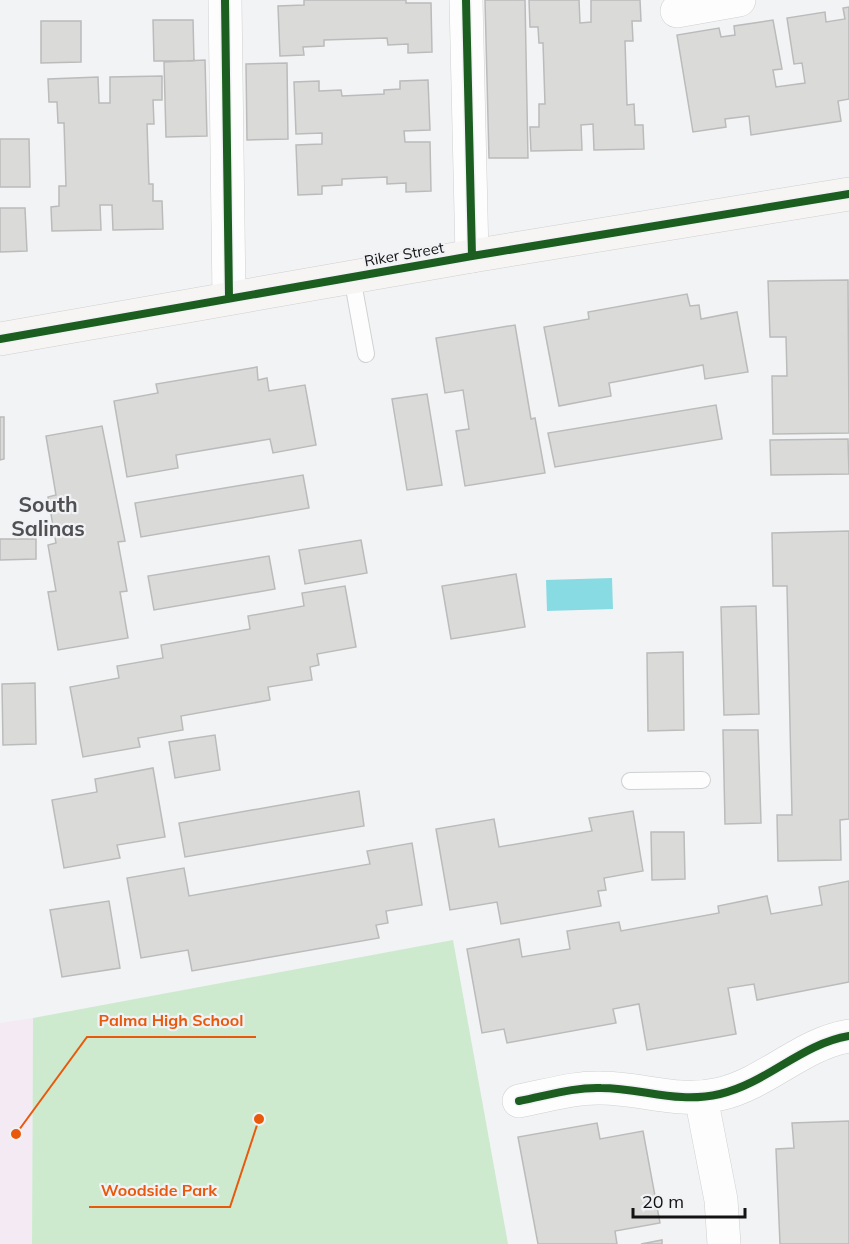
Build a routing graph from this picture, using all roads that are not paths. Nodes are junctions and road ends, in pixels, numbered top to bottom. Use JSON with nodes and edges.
{"nodes":[{"id":1,"x":225,"y":0,"type":"edge"},
{"id":2,"x":466,"y":0,"type":"edge"},
{"id":3,"x":739,"y":0,"type":"edge"},
{"id":4,"x":677,"y":11,"type":"dead end"},
{"id":5,"x":849,"y":194,"type":"edge"},
{"id":6,"x":472,"y":256,"type":"junction"},
{"id":7,"x":352,"y":277,"type":"junction"},
{"id":8,"x":229,"y":298,"type":"junction"},
{"id":9,"x":0,"y":339,"type":"edge"},
{"id":10,"x":366,"y":354,"type":"dead end"},
{"id":11,"x":702,"y":780,"type":"dead end"},
{"id":12,"x":630,"y":782,"type":"dead end"},
{"id":13,"x":849,"y":1036,"type":"edge"},
{"id":14,"x":701,"y":1097,"type":"junction"},
{"id":15,"x":519,"y":1101,"type":"dead end"},
{"id":16,"x":724,"y":1244,"type":"edge"}],
"edges":[{"from":1,"to":8,"type":"street"},
{"from":2,"to":6,"type":"street"},
{"from":3,"to":4,"type":"street"},
{"from":5,"to":6,"type":"street","name":"Riker Street"},
{"from":6,"to":7,"type":"street","name":"Riker Street"},
{"from":7,"to":8,"type":"street","name":"Riker Street"},
{"from":7,"to":10,"type":"lane"},
{"from":8,"to":9,"type":"street","name":"Riker Street"},
{"from":11,"to":12,"type":"lane"},
{"from":13,"to":14,"type":"street"},
{"from":14,"to":15,"type":"street"},
{"from":14,"to":16,"type":"street"}]}
